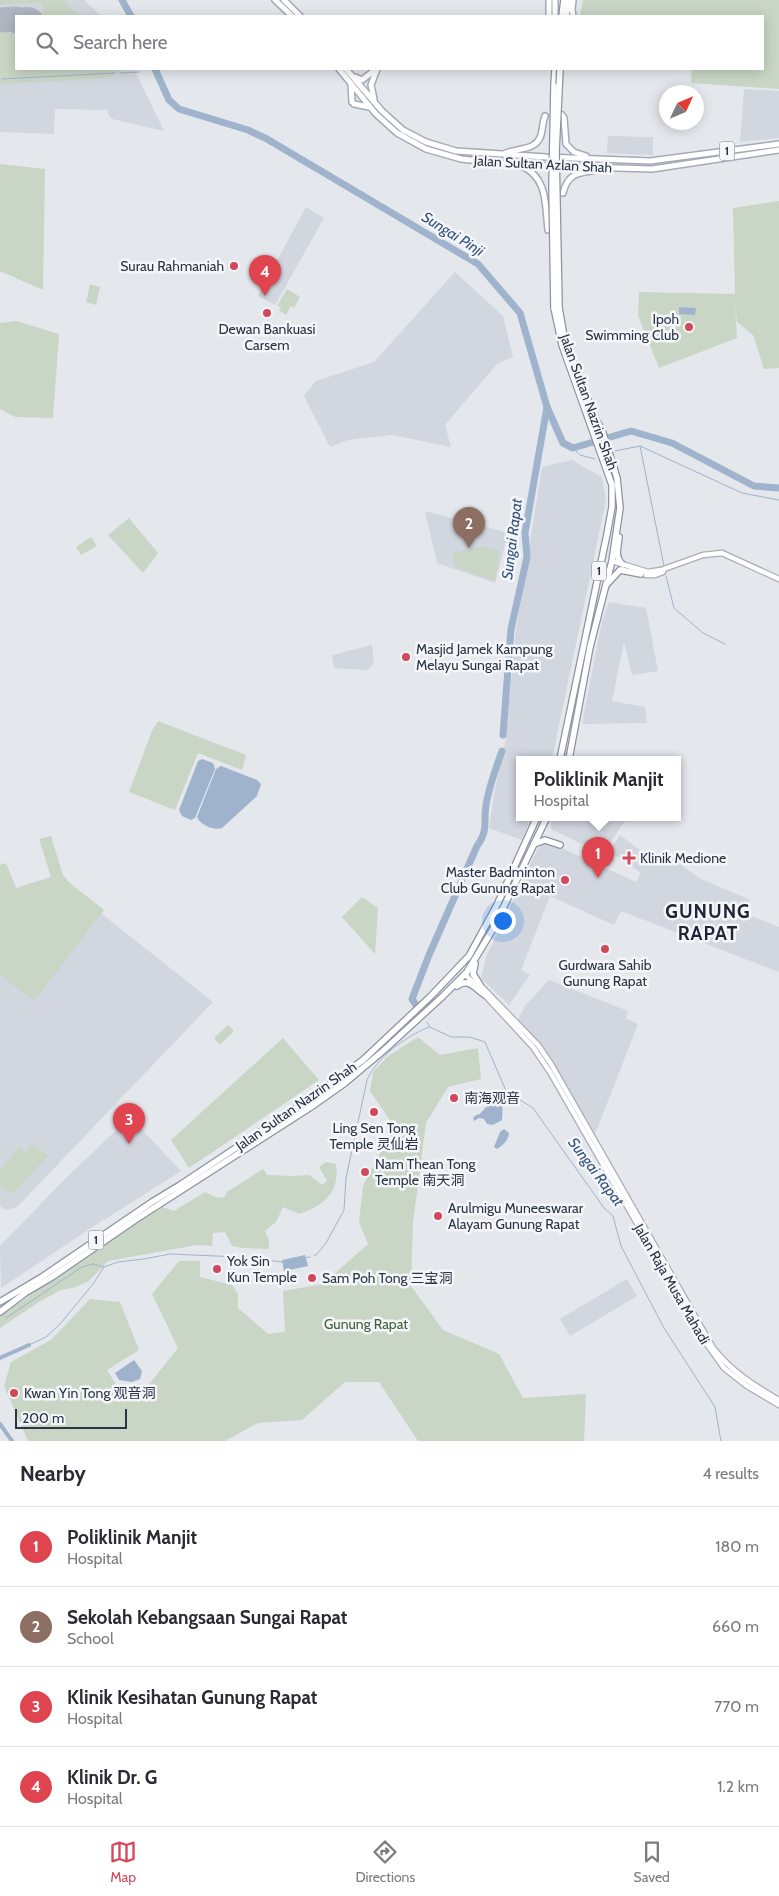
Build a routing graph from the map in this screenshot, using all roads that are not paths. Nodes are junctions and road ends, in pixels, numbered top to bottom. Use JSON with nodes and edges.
{"nodes":[{"id":1,"x":275,"y":0,"type":"edge"},
{"id":2,"x":284,"y":0,"type":"edge"},
{"id":3,"x":550,"y":0,"type":"edge"},
{"id":4,"x":555,"y":0,"type":"edge"},
{"id":5,"x":564,"y":0,"type":"edge"},
{"id":6,"x":569,"y":0,"type":"edge"},
{"id":7,"x":573,"y":0,"type":"edge"},
{"id":8,"x":291,"y":15,"type":"edge"},
{"id":9,"x":299,"y":15,"type":"edge"},
{"id":10,"x":549,"y":15,"type":"edge"},
{"id":11,"x":555,"y":15,"type":"edge"},
{"id":12,"x":562,"y":15,"type":"edge"},
{"id":13,"x":566,"y":15,"type":"edge"},
{"id":14,"x":573,"y":15,"type":"edge"},
{"id":15,"x":340,"y":70,"type":"edge"},
{"id":16,"x":347,"y":70,"type":"edge"},
{"id":17,"x":376,"y":70,"type":"edge"},
{"id":18,"x":377,"y":70,"type":"edge"},
{"id":19,"x":554,"y":70,"type":"edge"},
{"id":20,"x":560,"y":70,"type":"edge"},
{"id":21,"x":350,"y":74,"type":"junction"},
{"id":22,"x":350,"y":82,"type":"junction"},
{"id":23,"x":375,"y":104,"type":"junction"},
{"id":24,"x":370,"y":107,"type":"junction"},
{"id":25,"x":562,"y":115,"type":"dead end"},
{"id":26,"x":545,"y":116,"type":"dead end"},
{"id":27,"x":779,"y":144,"type":"edge"},
{"id":28,"x":779,"y":150,"type":"edge"},
{"id":29,"x":503,"y":154,"type":"junction"},
{"id":30,"x":604,"y":159,"type":"junction"},
{"id":31,"x":518,"y":165,"type":"junction"},
{"id":32,"x":608,"y":167,"type":"junction"},
{"id":33,"x":562,"y":193,"type":"dead end"},
{"id":34,"x":548,"y":230,"type":"dead end"},
{"id":35,"x":557,"y":308,"type":"junction"},
{"id":36,"x":620,"y":508,"type":"junction"},
{"id":37,"x":607,"y":534,"type":"junction"},
{"id":38,"x":728,"y":556,"type":"junction"},
{"id":39,"x":611,"y":562,"type":"junction"},
{"id":40,"x":623,"y":565,"type":"junction"},
{"id":41,"x":640,"y":574,"type":"junction"},
{"id":42,"x":779,"y":578,"type":"edge"},
{"id":43,"x":606,"y":584,"type":"junction"},
{"id":44,"x":590,"y":613,"type":"junction"},
{"id":45,"x":564,"y":756,"type":"edge"},
{"id":46,"x":564,"y":756,"type":"edge"},
{"id":47,"x":535,"y":821,"type":"edge"},
{"id":48,"x":543,"y":821,"type":"edge"},
{"id":49,"x":534,"y":845,"type":"junction"},
{"id":50,"x":560,"y":845,"type":"dead end"},
{"id":51,"x":480,"y":953,"type":"junction"},
{"id":52,"x":469,"y":956,"type":"junction"},
{"id":53,"x":465,"y":972,"type":"junction"},
{"id":54,"x":480,"y":985,"type":"junction"},
{"id":55,"x":485,"y":995,"type":"junction"},
{"id":56,"x":431,"y":996,"type":"junction"},
{"id":57,"x":442,"y":997,"type":"junction"},
{"id":58,"x":671,"y":1273,"type":"junction"},
{"id":59,"x":671,"y":1283,"type":"junction"},
{"id":60,"x":681,"y":1291,"type":"junction"},
{"id":61,"x":25,"y":1293,"type":"junction"},
{"id":62,"x":0,"y":1302,"type":"edge"},
{"id":63,"x":0,"y":1308,"type":"edge"},
{"id":64,"x":0,"y":1312,"type":"edge"},
{"id":65,"x":779,"y":1400,"type":"edge"},
{"id":66,"x":779,"y":1405,"type":"edge"}],
"edges":[{"from":1,"to":8,"type":"main road"},
{"from":2,"to":9,"type":"main road"},
{"from":3,"to":10,"type":"main road"},
{"from":4,"to":11,"type":"main road"},
{"from":5,"to":12,"type":"highway"},
{"from":6,"to":13,"type":"highway"},
{"from":7,"to":14,"type":"main road"},
{"from":15,"to":22,"type":"main road","name":"Jalan Sultan Azlan Shah"},
{"from":16,"to":21,"type":"main road","name":"Jalan Sultan Azlan Shah"},
{"from":17,"to":21,"type":"main road"},
{"from":18,"to":23,"type":"main road"},
{"from":19,"to":35,"type":"highway","name":"Jalan Sultan Nazrin Shah","bridge":true},
{"from":20,"to":35,"type":"highway","name":"Jalan Sultan Nazrin Shah","bridge":true},
{"from":21,"to":23,"type":"main road","name":"Jalan Sultan Azlan Shah"},
{"from":22,"to":24,"type":"main road","name":"Jalan Sultan Azlan Shah"},
{"from":22,"to":24,"type":"main road"},
{"from":23,"to":29,"type":"main road","name":"Jalan Sultan Azlan Shah"},
{"from":24,"to":31,"type":"main road","name":"Jalan Sultan Azlan Shah"},
{"from":25,"to":30,"type":"main road"},
{"from":26,"to":29,"type":"main road"},
{"from":27,"to":30,"type":"main road","name":"Jalan Sultan Azlan Shah","number":"1"},
{"from":28,"to":32,"type":"main road","name":"Jalan Sultan Azlan Shah","number":"1"},
{"from":29,"to":30,"type":"main road","name":"Jalan Sultan Azlan Shah","number":"1"},
{"from":31,"to":32,"type":"main road","name":"Jalan Sultan Azlan Shah","number":"1"},
{"from":31,"to":34,"type":"main road"},
{"from":32,"to":33,"type":"main road"},
{"from":35,"to":36,"type":"highway","name":"Jalan Sultan Nazrin Shah","number":"1"},
{"from":35,"to":37,"type":"highway","name":"Jalan Sultan Nazrin Shah","number":"1"},
{"from":36,"to":39,"type":"highway","name":"Jalan Sultan Nazrin Shah","number":"1"},
{"from":36,"to":40,"type":"highway"},
{"from":37,"to":39,"type":"highway"},
{"from":37,"to":44,"type":"highway","name":"Jalan Sultan Nazrin Shah","number":"1"},
{"from":38,"to":40,"type":"main road"},
{"from":38,"to":41,"type":"main road"},
{"from":38,"to":42,"type":"main road"},
{"from":39,"to":40,"type":"main road"},
{"from":39,"to":41,"type":"main road"},
{"from":39,"to":43,"type":"highway","name":"Jalan Sultan Nazrin Shah","number":"1"},
{"from":39,"to":44,"type":"highway"},
{"from":41,"to":43,"type":"highway"},
{"from":43,"to":46,"type":"highway","name":"Jalan Sultan Nazrin Shah","number":"1"},
{"from":44,"to":45,"type":"highway","name":"Jalan Sultan Nazrin Shah","number":"1"},
{"from":47,"to":52,"type":"highway","name":"Jalan Sultan Nazrin Shah","number":"1"},
{"from":48,"to":49,"type":"highway","name":"Jalan Sultan Nazrin Shah","number":"1"},
{"from":49,"to":50,"type":"highway"},
{"from":49,"to":51,"type":"highway","name":"Jalan Sultan Nazrin Shah","number":"1"},
{"from":51,"to":53,"type":"highway","name":"Jalan Sultan Nazrin Shah","number":"1"},
{"from":51,"to":54,"type":"highway"},
{"from":52,"to":53,"type":"highway"},
{"from":52,"to":56,"type":"highway","name":"Jalan Sultan Nazrin Shah","number":"1"},
{"from":53,"to":54,"type":"main road","name":"Jalan Raja Musa Mahadi"},
{"from":53,"to":55,"type":"main road","name":"Jalan Raja Musa Mahadi"},
{"from":53,"to":56,"type":"highway"},
{"from":53,"to":57,"type":"highway","name":"Jalan Sultan Nazrin Shah","number":"1"},
{"from":54,"to":58,"type":"main road","name":"Jalan Raja Musa Mahadi"},
{"from":55,"to":57,"type":"highway"},
{"from":55,"to":59,"type":"main road","name":"Jalan Raja Musa Mahadi"},
{"from":56,"to":62,"type":"highway","name":"Jalan Sultan Nazrin Shah","number":"1"},
{"from":57,"to":61,"type":"highway","name":"Jalan Sultan Nazrin Shah","number":"1"},
{"from":58,"to":59,"type":"main road"},
{"from":58,"to":60,"type":"main road","name":"Jalan Raja Musa Mahadi"},
{"from":59,"to":60,"type":"main road"},
{"from":59,"to":66,"type":"main road","name":"Jalan Raja Musa Mahadi"},
{"from":60,"to":65,"type":"main road","name":"Jalan Raja Musa Mahadi"},
{"from":61,"to":63,"type":"highway"},
{"from":61,"to":64,"type":"highway","name":"Jalan Sultan Nazrin Shah","number":"1"}]}
